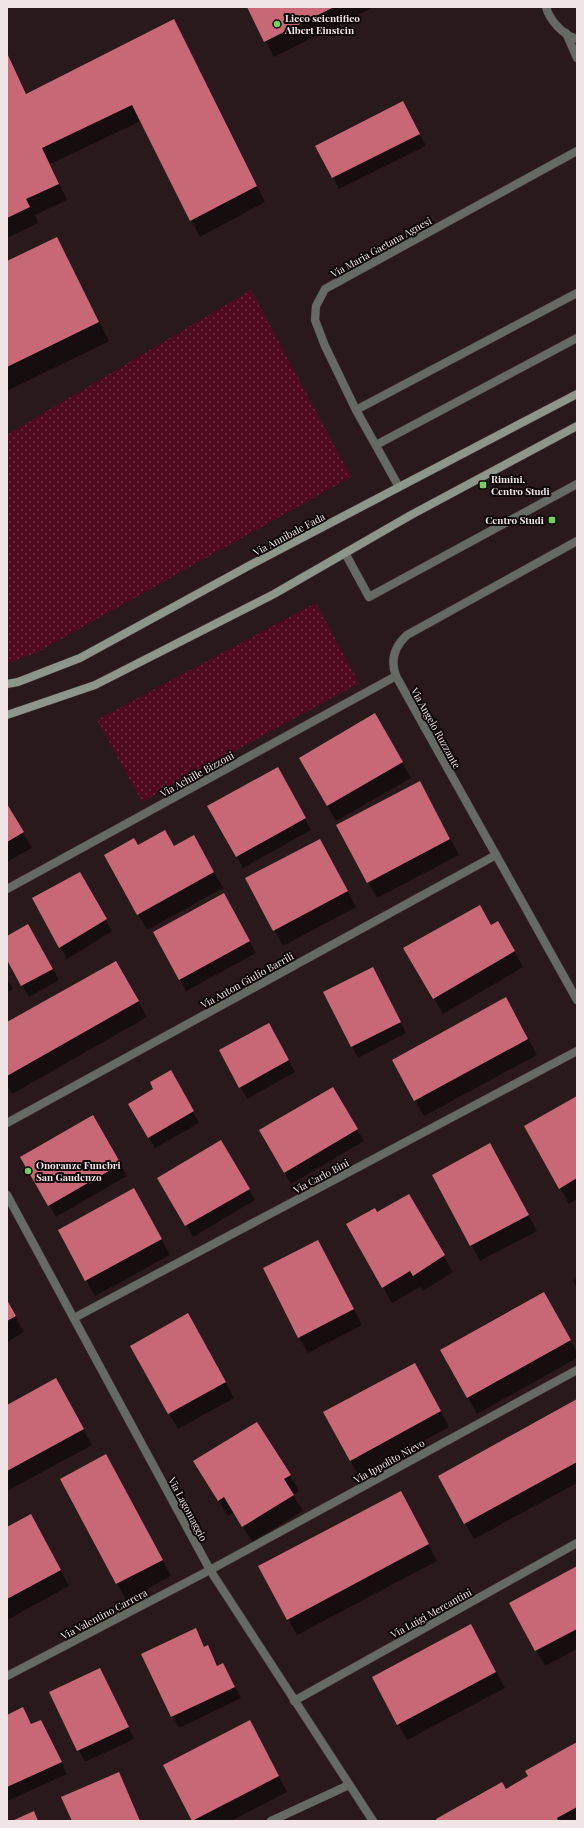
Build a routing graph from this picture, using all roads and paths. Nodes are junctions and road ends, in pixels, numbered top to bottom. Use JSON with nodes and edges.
{"nodes":[{"id":1,"x":546,"y":7,"type":"edge"},
{"id":2,"x":566,"y":33,"type":"junction"},
{"id":3,"x":577,"y":39,"type":"edge"},
{"id":4,"x":577,"y":58,"type":"edge"},
{"id":5,"x":577,"y":151,"type":"edge"},
{"id":6,"x":577,"y":293,"type":"edge"},
{"id":7,"x":577,"y":338,"type":"edge"},
{"id":8,"x":577,"y":394,"type":"edge"},
{"id":9,"x":356,"y":410,"type":"junction"},
{"id":10,"x":577,"y":426,"type":"edge"},
{"id":11,"x":376,"y":445,"type":"junction"},
{"id":12,"x":577,"y":484,"type":"edge"},
{"id":13,"x":399,"y":487,"type":"junction"},
{"id":14,"x":577,"y":541,"type":"edge"},
{"id":15,"x":345,"y":553,"type":"junction"},
{"id":16,"x":396,"y":676,"type":"junction"},
{"id":17,"x":7,"y":684,"type":"edge"},
{"id":18,"x":7,"y":715,"type":"edge"},
{"id":19,"x":496,"y":855,"type":"junction"},
{"id":20,"x":7,"y":889,"type":"edge"},
{"id":21,"x":577,"y":1000,"type":"edge"},
{"id":22,"x":577,"y":1051,"type":"edge"},
{"id":23,"x":7,"y":1123,"type":"edge"},
{"id":24,"x":7,"y":1197,"type":"edge"},
{"id":25,"x":74,"y":1318,"type":"junction"},
{"id":26,"x":577,"y":1370,"type":"edge"},
{"id":27,"x":577,"y":1543,"type":"edge"},
{"id":28,"x":210,"y":1570,"type":"junction"},
{"id":29,"x":7,"y":1676,"type":"edge"},
{"id":30,"x":294,"y":1701,"type":"junction"},
{"id":31,"x":349,"y":1785,"type":"junction"},
{"id":32,"x":271,"y":1821,"type":"edge"},
{"id":33,"x":373,"y":1821,"type":"edge"}],
"edges":[{"from":1,"to":2,"type":"street"},
{"from":2,"to":3,"type":"street"},
{"from":2,"to":4,"type":"street"},
{"from":5,"to":9,"type":"street","name":"Via Maria Gaetana Agnesi"},
{"from":6,"to":9,"type":"street"},
{"from":7,"to":11,"type":"street"},
{"from":8,"to":13,"type":"main road","name":"Via Annibale Fada"},
{"from":9,"to":11,"type":"street","name":"Via Maria Gaetana Agnesi"},
{"from":10,"to":15,"type":"main road"},
{"from":11,"to":13,"type":"street","name":"Via Maria Gaetana Agnesi"},
{"from":12,"to":15,"type":"street"},
{"from":13,"to":17,"type":"main road","name":"Via Annibale Fada"},
{"from":14,"to":16,"type":"street","name":"Via Angelo Ruzzante"},
{"from":15,"to":18,"type":"main road"},
{"from":16,"to":19,"type":"street","name":"Via Angelo Ruzzante"},
{"from":16,"to":20,"type":"street","name":"Via Achille Bizzoni"},
{"from":19,"to":21,"type":"street","name":"Via Angelo Ruzzante"},
{"from":19,"to":23,"type":"street","name":"Via Anton Giulio Barrili"},
{"from":22,"to":25,"type":"street","name":"Via Carlo Bini"},
{"from":24,"to":25,"type":"street","name":"Via Lagomaggio"},
{"from":25,"to":28,"type":"street","name":"Via Lagomaggio"},
{"from":26,"to":28,"type":"street","name":"Via Ippolito Nievo"},
{"from":27,"to":30,"type":"street","name":"Via Luigi Mercantini"},
{"from":28,"to":29,"type":"street","name":"Via Valentino Carrera"},
{"from":28,"to":30,"type":"street","name":"Via Lagomaggio"},
{"from":30,"to":31,"type":"street","name":"Via Lagomaggio"},
{"from":31,"to":32,"type":"street"},
{"from":31,"to":33,"type":"street","name":"Via Lagomaggio"}]}
